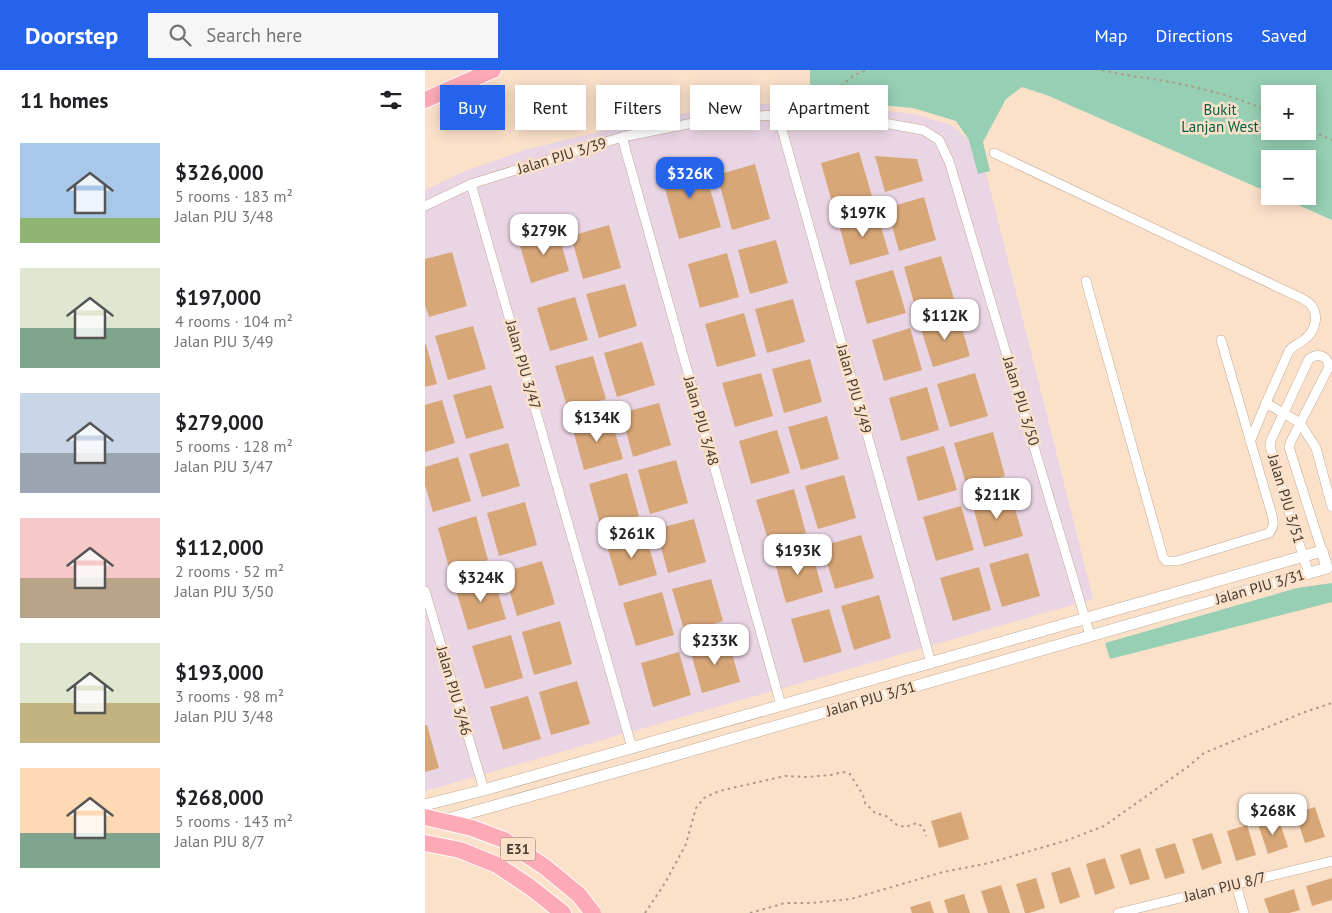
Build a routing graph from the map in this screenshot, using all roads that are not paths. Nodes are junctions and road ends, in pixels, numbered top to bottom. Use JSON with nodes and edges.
{"nodes":[{"id":1,"x":493,"y":70,"type":"edge"},
{"id":2,"x":425,"y":100,"type":"edge"},
{"id":3,"x":770,"y":115,"type":"edge"},
{"id":4,"x":888,"y":124,"type":"edge"},
{"id":5,"x":782,"y":130,"type":"edge"},
{"id":6,"x":622,"y":137,"type":"junction"},
{"id":7,"x":939,"y":140,"type":"joint"},
{"id":8,"x":994,"y":153,"type":"dead end"},
{"id":9,"x":471,"y":184,"type":"junction"},
{"id":10,"x":425,"y":206,"type":"edge"},
{"id":11,"x":1086,"y":281,"type":"dead end"},
{"id":12,"x":1221,"y":340,"type":"dead end"},
{"id":13,"x":1266,"y":403,"type":"junction"},
{"id":14,"x":1284,"y":413,"type":"junction"},
{"id":15,"x":1300,"y":423,"type":"junction"},
{"id":16,"x":1250,"y":442,"type":"junction"},
{"id":17,"x":1332,"y":506,"type":"edge"},
{"id":18,"x":1321,"y":552,"type":"junction"},
{"id":19,"x":1304,"y":557,"type":"junction"},
{"id":20,"x":1309,"y":574,"type":"junction"},
{"id":21,"x":425,"y":591,"type":"edge"},
{"id":22,"x":1085,"y":619,"type":"junction"},
{"id":23,"x":1090,"y":635,"type":"junction"},
{"id":24,"x":931,"y":663,"type":"junction"},
{"id":25,"x":781,"y":705,"type":"junction"},
{"id":26,"x":632,"y":748,"type":"junction"},
{"id":27,"x":484,"y":790,"type":"junction"},
{"id":28,"x":425,"y":805,"type":"edge"},
{"id":29,"x":425,"y":817,"type":"edge"},
{"id":30,"x":425,"y":825,"type":"edge"},
{"id":31,"x":425,"y":843,"type":"edge"},
{"id":32,"x":1332,"y":861,"type":"edge"},
{"id":33,"x":1236,"y":884,"type":"junction"},
{"id":34,"x":563,"y":913,"type":"edge"},
{"id":35,"x":593,"y":913,"type":"edge"},
{"id":36,"x":1118,"y":913,"type":"edge"},
{"id":37,"x":1244,"y":913,"type":"edge"}],
"edges":[{"from":1,"to":2,"type":"highway"},
{"from":3,"to":6,"type":"street","name":"Jalan PJU 3/39"},
{"from":4,"to":7,"type":"street","name":"Jalan PJU 3/39"},
{"from":5,"to":24,"type":"street","name":"Jalan PJU 3/49"},
{"from":6,"to":9,"type":"street","name":"Jalan PJU 3/39"},
{"from":6,"to":25,"type":"street","name":"Jalan PJU 3/48"},
{"from":7,"to":22,"type":"street","name":"Jalan PJU 3/50"},
{"from":8,"to":13,"type":"street"},
{"from":9,"to":10,"type":"street","name":"Jalan PJU 3/39"},
{"from":9,"to":26,"type":"street","name":"Jalan PJU 3/47"},
{"from":11,"to":16,"type":"street"},
{"from":12,"to":16,"type":"street"},
{"from":13,"to":14,"type":"street"},
{"from":13,"to":16,"type":"street"},
{"from":14,"to":15,"type":"street"},
{"from":14,"to":15,"type":"street","name":"Jalan PJU 3/51"},
{"from":14,"to":19,"type":"street","name":"Jalan PJU 3/51"},
{"from":15,"to":17,"type":"street"},
{"from":15,"to":18,"type":"street","name":"Jalan PJU 3/51"},
{"from":18,"to":19,"type":"street","name":"Jalan PJU 3/31"},
{"from":18,"to":20,"type":"street","name":"Jalan PJU 3/31"},
{"from":19,"to":20,"type":"street","name":"Jalan PJU 3/51"},
{"from":19,"to":22,"type":"street","name":"Jalan PJU 3/31"},
{"from":20,"to":23,"type":"street","name":"Jalan PJU 3/31"},
{"from":21,"to":27,"type":"street","name":"Jalan PJU 3/46"},
{"from":22,"to":23,"type":"street","name":"Jalan PJU 3/50"},
{"from":22,"to":24,"type":"street","name":"Jalan PJU 3/31"},
{"from":23,"to":30,"type":"street","name":"Jalan PJU 3/31"},
{"from":24,"to":25,"type":"street","name":"Jalan PJU 3/31"},
{"from":25,"to":26,"type":"street","name":"Jalan PJU 3/31"},
{"from":26,"to":27,"type":"street","name":"Jalan PJU 3/31"},
{"from":27,"to":28,"type":"street","name":"Jalan PJU 3/31"},
{"from":29,"to":35,"type":"highway","number":"E31","bridge":true},
{"from":31,"to":34,"type":"highway","number":"E31"},
{"from":32,"to":33,"type":"street","name":"Jalan PJU 8/7"},
{"from":33,"to":36,"type":"street","name":"Jalan PJU 8/7"},
{"from":33,"to":37,"type":"street"}]}
